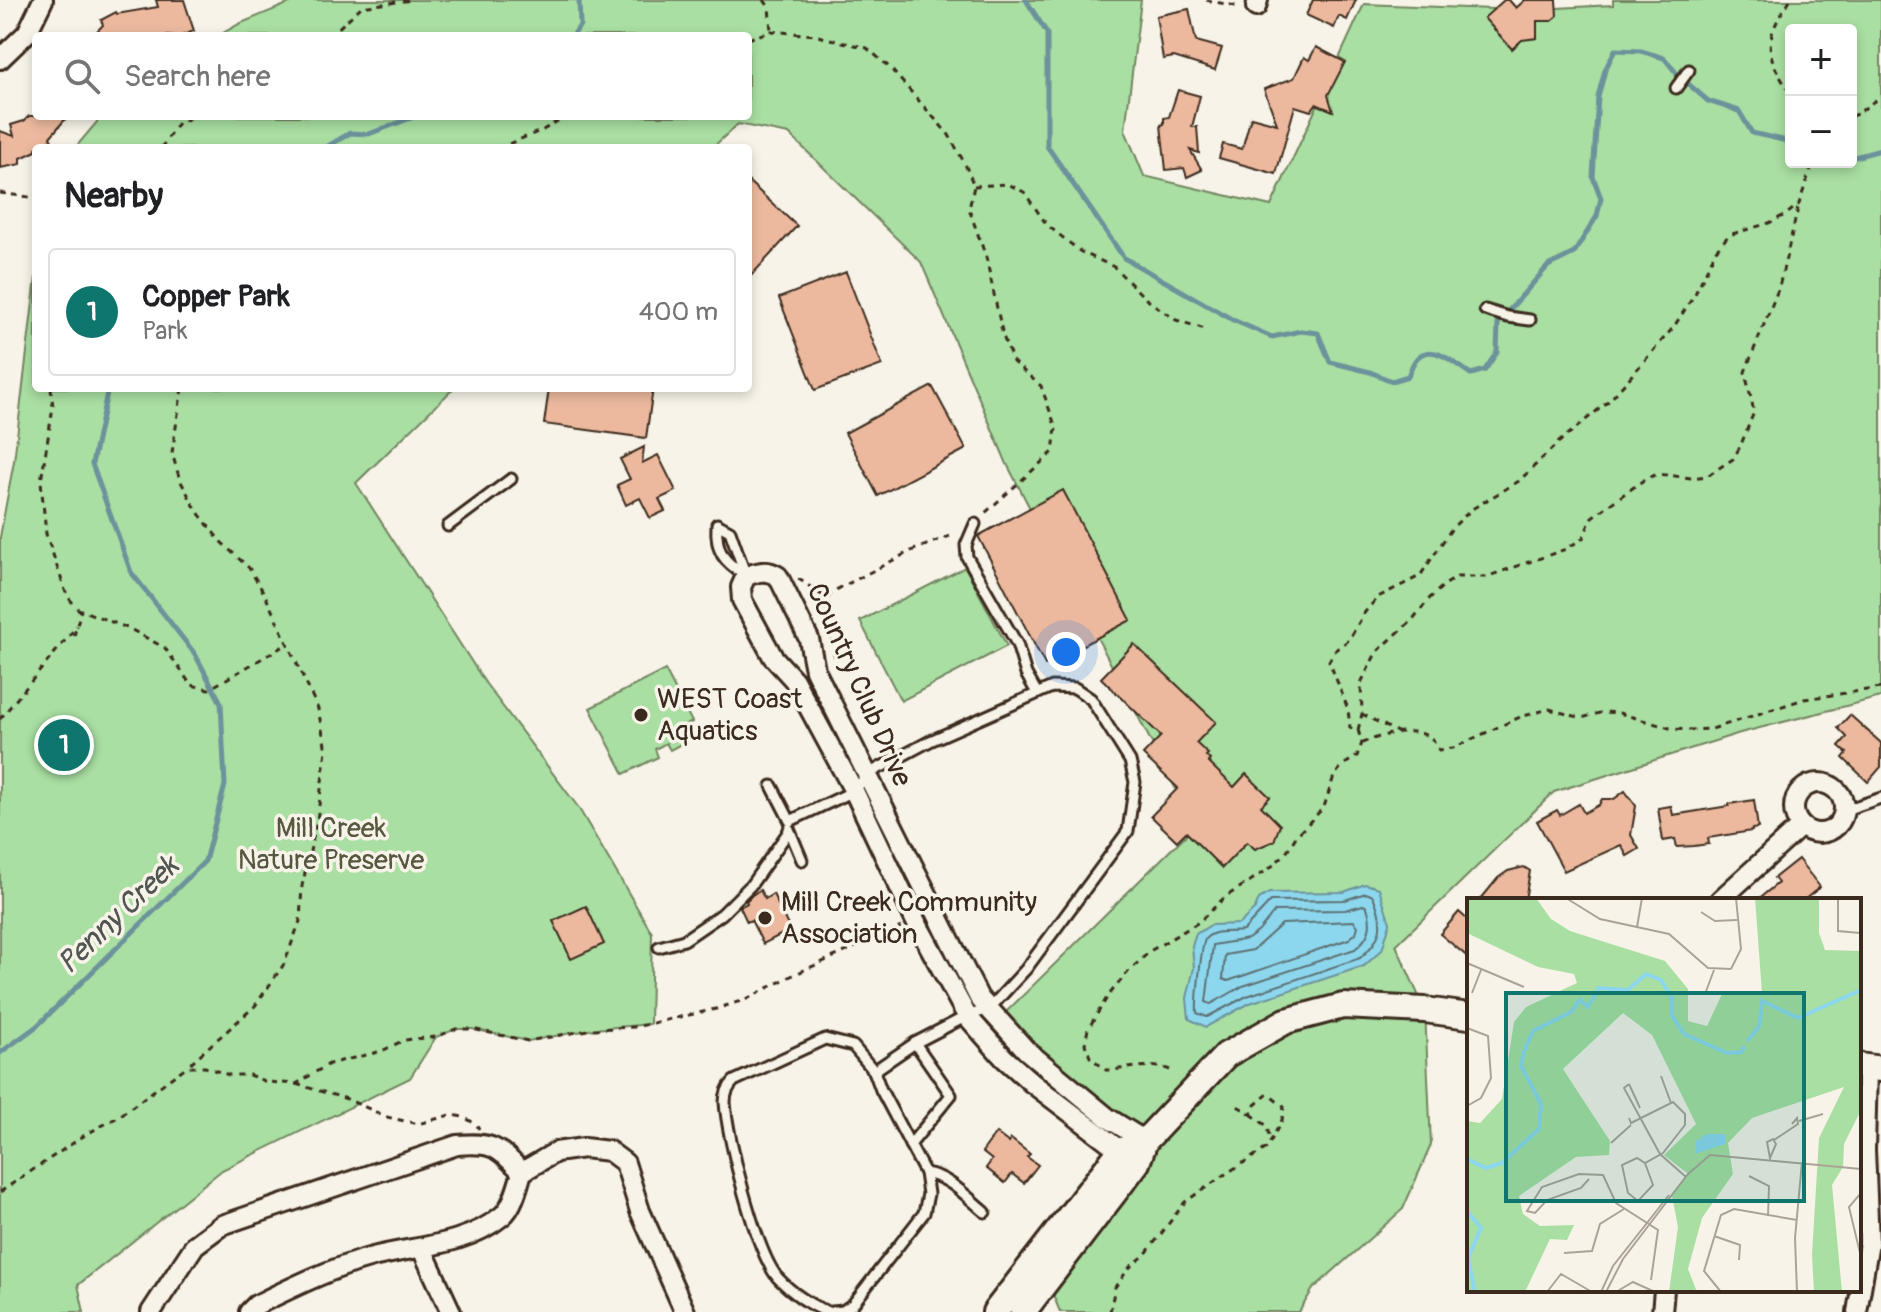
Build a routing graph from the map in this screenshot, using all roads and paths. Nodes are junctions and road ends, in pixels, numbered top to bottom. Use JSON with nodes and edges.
{"nodes":[{"id":1,"x":43,"y":0,"type":"edge"},
{"id":2,"x":411,"y":0,"type":"edge"},
{"id":3,"x":764,"y":0,"type":"edge"},
{"id":4,"x":1206,"y":0,"type":"edge"},
{"id":5,"x":1790,"y":0,"type":"edge"},
{"id":6,"x":1257,"y":4,"type":"edge"},
{"id":7,"x":771,"y":31,"type":"junction"},
{"id":8,"x":334,"y":32,"type":"edge"},
{"id":9,"x":752,"y":38,"type":"edge"},
{"id":10,"x":0,"y":59,"type":"edge"},
{"id":11,"x":1689,"y":70,"type":"dead end"},
{"id":12,"x":1785,"y":84,"type":"edge"},
{"id":13,"x":1676,"y":88,"type":"dead end"},
{"id":14,"x":1881,"y":96,"type":"edge"},
{"id":15,"x":1857,"y":114,"type":"edge"},
{"id":16,"x":187,"y":120,"type":"edge"},
{"id":17,"x":559,"y":120,"type":"edge"},
{"id":18,"x":164,"y":144,"type":"edge"},
{"id":19,"x":508,"y":144,"type":"edge"},
{"id":20,"x":1811,"y":168,"type":"edge"},
{"id":21,"x":974,"y":186,"type":"junction"},
{"id":22,"x":0,"y":193,"type":"edge"},
{"id":23,"x":32,"y":197,"type":"edge"},
{"id":24,"x":1799,"y":204,"type":"junction"},
{"id":25,"x":1485,"y":310,"type":"dead end"},
{"id":26,"x":1530,"y":320,"type":"dead end"},
{"id":27,"x":1208,"y":330,"type":"dead end"},
{"id":28,"x":51,"y":392,"type":"edge"},
{"id":29,"x":181,"y":392,"type":"edge"},
{"id":30,"x":511,"y":479,"type":"dead end"},
{"id":31,"x":975,"y":524,"type":"junction"},
{"id":32,"x":448,"y":526,"type":"dead end"},
{"id":33,"x":746,"y":576,"type":"junction"},
{"id":34,"x":778,"y":576,"type":"junction"},
{"id":35,"x":828,"y":597,"type":"junction"},
{"id":36,"x":81,"y":610,"type":"junction"},
{"id":37,"x":77,"y":626,"type":"junction"},
{"id":38,"x":74,"y":636,"type":"dead end"},
{"id":39,"x":288,"y":643,"type":"junction"},
{"id":40,"x":835,"y":672,"type":"dead end"},
{"id":41,"x":1881,"y":688,"type":"edge"},
{"id":42,"x":1037,"y":693,"type":"junction"},
{"id":43,"x":1362,"y":714,"type":"junction"},
{"id":44,"x":0,"y":719,"type":"edge"},
{"id":45,"x":1358,"y":730,"type":"junction"},
{"id":46,"x":1401,"y":734,"type":"junction"},
{"id":47,"x":1362,"y":743,"type":"junction"},
{"id":48,"x":868,"y":774,"type":"junction"},
{"id":49,"x":772,"y":786,"type":"dead end"},
{"id":50,"x":854,"y":791,"type":"junction"},
{"id":51,"x":1881,"y":798,"type":"edge"},
{"id":52,"x":1845,"y":810,"type":"junction"},
{"id":53,"x":789,"y":826,"type":"junction"},
{"id":54,"x":1801,"y":826,"type":"junction"},
{"id":55,"x":802,"y":860,"type":"dead end"},
{"id":56,"x":1722,"y":898,"type":"edge"},
{"id":57,"x":915,"y":920,"type":"junction"},
{"id":58,"x":659,"y":947,"type":"dead end"},
{"id":59,"x":989,"y":1009,"type":"junction"},
{"id":60,"x":967,"y":1016,"type":"junction"},
{"id":61,"x":1467,"y":1016,"type":"edge"},
{"id":62,"x":915,"y":1043,"type":"junction"},
{"id":63,"x":186,"y":1067,"type":"junction"},
{"id":64,"x":1869,"y":1068,"type":"edge"},
{"id":65,"x":1170,"y":1070,"type":"dead end"},
{"id":66,"x":874,"y":1071,"type":"junction"},
{"id":67,"x":296,"y":1084,"type":"junction"},
{"id":68,"x":1234,"y":1104,"type":"dead end"},
{"id":69,"x":1251,"y":1114,"type":"junction"},
{"id":70,"x":484,"y":1143,"type":"junction"},
{"id":71,"x":1270,"y":1143,"type":"junction"},
{"id":72,"x":910,"y":1145,"type":"junction"},
{"id":73,"x":1134,"y":1152,"type":"junction"},
{"id":74,"x":522,"y":1172,"type":"junction"},
{"id":75,"x":925,"y":1173,"type":"junction"},
{"id":76,"x":0,"y":1192,"type":"edge"},
{"id":77,"x":985,"y":1212,"type":"dead end"},
{"id":78,"x":422,"y":1249,"type":"junction"},
{"id":79,"x":1861,"y":1289,"type":"edge"},
{"id":80,"x":1664,"y":1292,"type":"edge"},
{"id":81,"x":1860,"y":1292,"type":"edge"},
{"id":82,"x":151,"y":1312,"type":"edge"},
{"id":83,"x":249,"y":1312,"type":"edge"},
{"id":84,"x":451,"y":1312,"type":"edge"},
{"id":85,"x":685,"y":1312,"type":"edge"},
{"id":86,"x":830,"y":1312,"type":"edge"},
{"id":87,"x":995,"y":1312,"type":"edge"},
{"id":88,"x":1023,"y":1312,"type":"edge"},
{"id":89,"x":1110,"y":1312,"type":"edge"},
{"id":90,"x":1662,"y":1312,"type":"edge"},
{"id":91,"x":1857,"y":1312,"type":"edge"}],
"edges":[{"from":1,"to":10,"type":"street"},
{"from":2,"to":8,"type":"path"},
{"from":3,"to":7,"type":"path"},
{"from":4,"to":6,"type":"path"},
{"from":5,"to":12,"type":"path"},
{"from":7,"to":9,"type":"path"},
{"from":7,"to":21,"type":"path"},
{"from":11,"to":13,"type":"lane"},
{"from":14,"to":15,"type":"path"},
{"from":16,"to":18,"type":"path"},
{"from":17,"to":19,"type":"path"},
{"from":20,"to":24,"type":"path"},
{"from":21,"to":27,"type":"path"},
{"from":21,"to":31,"type":"path"},
{"from":22,"to":23,"type":"path"},
{"from":24,"to":43,"type":"path"},
{"from":24,"to":45,"type":"path"},
{"from":25,"to":26,"type":"lane"},
{"from":28,"to":36,"type":"path"},
{"from":29,"to":39,"type":"path"},
{"from":30,"to":32,"type":"lane"},
{"from":31,"to":35,"type":"path"},
{"from":31,"to":42,"type":"lane"},
{"from":33,"to":33,"type":"lane"},
{"from":33,"to":34,"type":"street","name":"Country Club Drive"},
{"from":33,"to":50,"type":"street","name":"Country Club Drive"},
{"from":34,"to":35,"type":"path"},
{"from":34,"to":48,"type":"street","name":"Country Club Drive"},
{"from":35,"to":40,"type":"path"},
{"from":36,"to":37,"type":"path"},
{"from":36,"to":39,"type":"path"},
{"from":37,"to":38,"type":"path"},
{"from":37,"to":44,"type":"path"},
{"from":39,"to":63,"type":"path"},
{"from":41,"to":46,"type":"path"},
{"from":42,"to":48,"type":"lane"},
{"from":42,"to":59,"type":"lane"},
{"from":43,"to":45,"type":"path"},
{"from":43,"to":46,"type":"path"},
{"from":45,"to":47,"type":"path"},
{"from":46,"to":47,"type":"path"},
{"from":47,"to":65,"type":"path"},
{"from":48,"to":50,"type":"lane"},
{"from":48,"to":59,"type":"street","name":"Country Club Drive"},
{"from":49,"to":53,"type":"lane"},
{"from":50,"to":53,"type":"lane"},
{"from":50,"to":57,"type":"street","name":"Country Club Drive"},
{"from":51,"to":52,"type":"lane"},
{"from":52,"to":54,"type":"street"},
{"from":52,"to":54,"type":"street"},
{"from":53,"to":55,"type":"lane"},
{"from":53,"to":58,"type":"lane"},
{"from":54,"to":56,"type":"street"},
{"from":57,"to":60,"type":"street","name":"Country Club Drive"},
{"from":57,"to":67,"type":"path"},
{"from":59,"to":60,"type":"lane"},
{"from":59,"to":73,"type":"street","name":"Country Club Drive"},
{"from":60,"to":62,"type":"lane"},
{"from":60,"to":73,"type":"street","name":"Country Club Drive"},
{"from":61,"to":73,"type":"street"},
{"from":62,"to":66,"type":"lane"},
{"from":62,"to":72,"type":"lane"},
{"from":63,"to":67,"type":"path"},
{"from":63,"to":76,"type":"path"},
{"from":64,"to":79,"type":"street"},
{"from":66,"to":72,"type":"lane"},
{"from":66,"to":86,"type":"lane"},
{"from":67,"to":70,"type":"path"},
{"from":68,"to":69,"type":"path"},
{"from":69,"to":71,"type":"path"},
{"from":69,"to":71,"type":"path"},
{"from":70,"to":74,"type":"street"},
{"from":70,"to":82,"type":"street"},
{"from":71,"to":89,"type":"path"},
{"from":72,"to":75,"type":"lane"},
{"from":73,"to":87,"type":"street"},
{"from":73,"to":88,"type":"street"},
{"from":74,"to":78,"type":"street"},
{"from":74,"to":85,"type":"street"},
{"from":75,"to":77,"type":"lane"},
{"from":75,"to":86,"type":"lane"},
{"from":78,"to":83,"type":"street"},
{"from":78,"to":84,"type":"street"},
{"from":80,"to":90,"type":"street"},
{"from":81,"to":91,"type":"street"}]}
